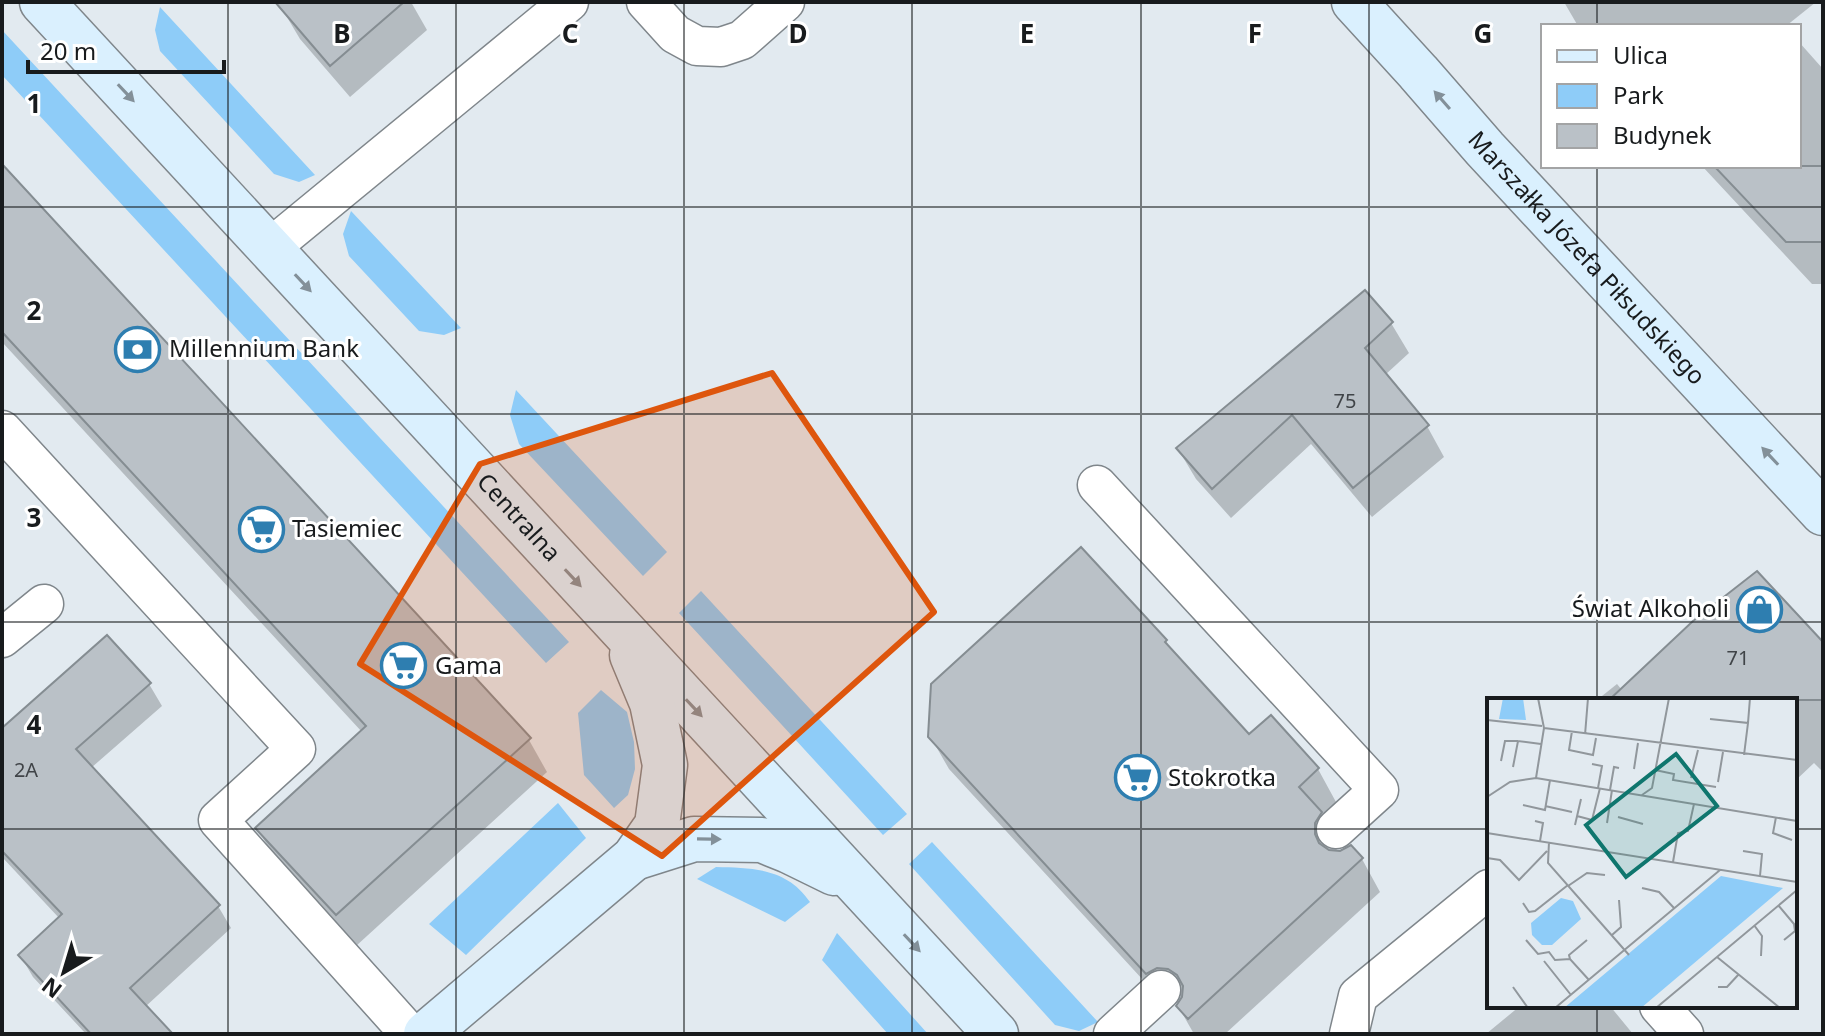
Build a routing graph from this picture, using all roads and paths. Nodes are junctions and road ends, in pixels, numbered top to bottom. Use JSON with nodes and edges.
{"nodes":[{"id":1,"x":42,"y":2,"type":"edge"},
{"id":2,"x":569,"y":2,"type":"edge"},
{"id":3,"x":646,"y":2,"type":"edge"},
{"id":4,"x":785,"y":2,"type":"edge"},
{"id":5,"x":1354,"y":2,"type":"edge"},
{"id":6,"x":270,"y":248,"type":"junction"},
{"id":7,"x":2,"y":430,"type":"edge"},
{"id":8,"x":1097,"y":485,"type":"dead end"},
{"id":9,"x":1823,"y":513,"type":"edge"},
{"id":10,"x":44,"y":604,"type":"dead end"},
{"id":11,"x":621,"y":631,"type":"junction"},
{"id":12,"x":2,"y":638,"type":"edge"},
{"id":13,"x":1336,"y":829,"type":"dead end"},
{"id":14,"x":634,"y":858,"type":"junction"},
{"id":15,"x":860,"y":886,"type":"junction"},
{"id":16,"x":1487,"y":891,"type":"edge"},
{"id":17,"x":1161,"y":990,"type":"dead end"},
{"id":18,"x":1661,"y":1008,"type":"edge"},
{"id":19,"x":410,"y":1034,"type":"edge"},
{"id":20,"x":426,"y":1034,"type":"edge"},
{"id":21,"x":996,"y":1034,"type":"edge"},
{"id":22,"x":1113,"y":1034,"type":"edge"},
{"id":23,"x":1349,"y":1034,"type":"edge"},
{"id":24,"x":1684,"y":1034,"type":"edge"}],
"edges":[{"from":1,"to":6,"type":"main road","name":"Centralna","one_way":true},
{"from":2,"to":6,"type":"lane"},
{"from":3,"to":4,"type":"lane"},
{"from":9,"to":5,"type":"main road","name":"Marszałka Józefa Piłsudskiego","one_way":true},
{"from":6,"to":11,"type":"main road","name":"Centralna","one_way":true},
{"from":7,"to":19,"type":"lane"},
{"from":8,"to":13,"type":"lane"},
{"from":10,"to":12,"type":"lane"},
{"from":11,"to":14,"type":"main road"},
{"from":11,"to":15,"type":"main road","name":"Centralna","one_way":true},
{"from":14,"to":15,"type":"main road","one_way":true},
{"from":14,"to":20,"type":"main road"},
{"from":15,"to":21,"type":"main road","name":"Centralna","one_way":true},
{"from":16,"to":23,"type":"lane"},
{"from":17,"to":22,"type":"lane"},
{"from":18,"to":24,"type":"lane"}]}
